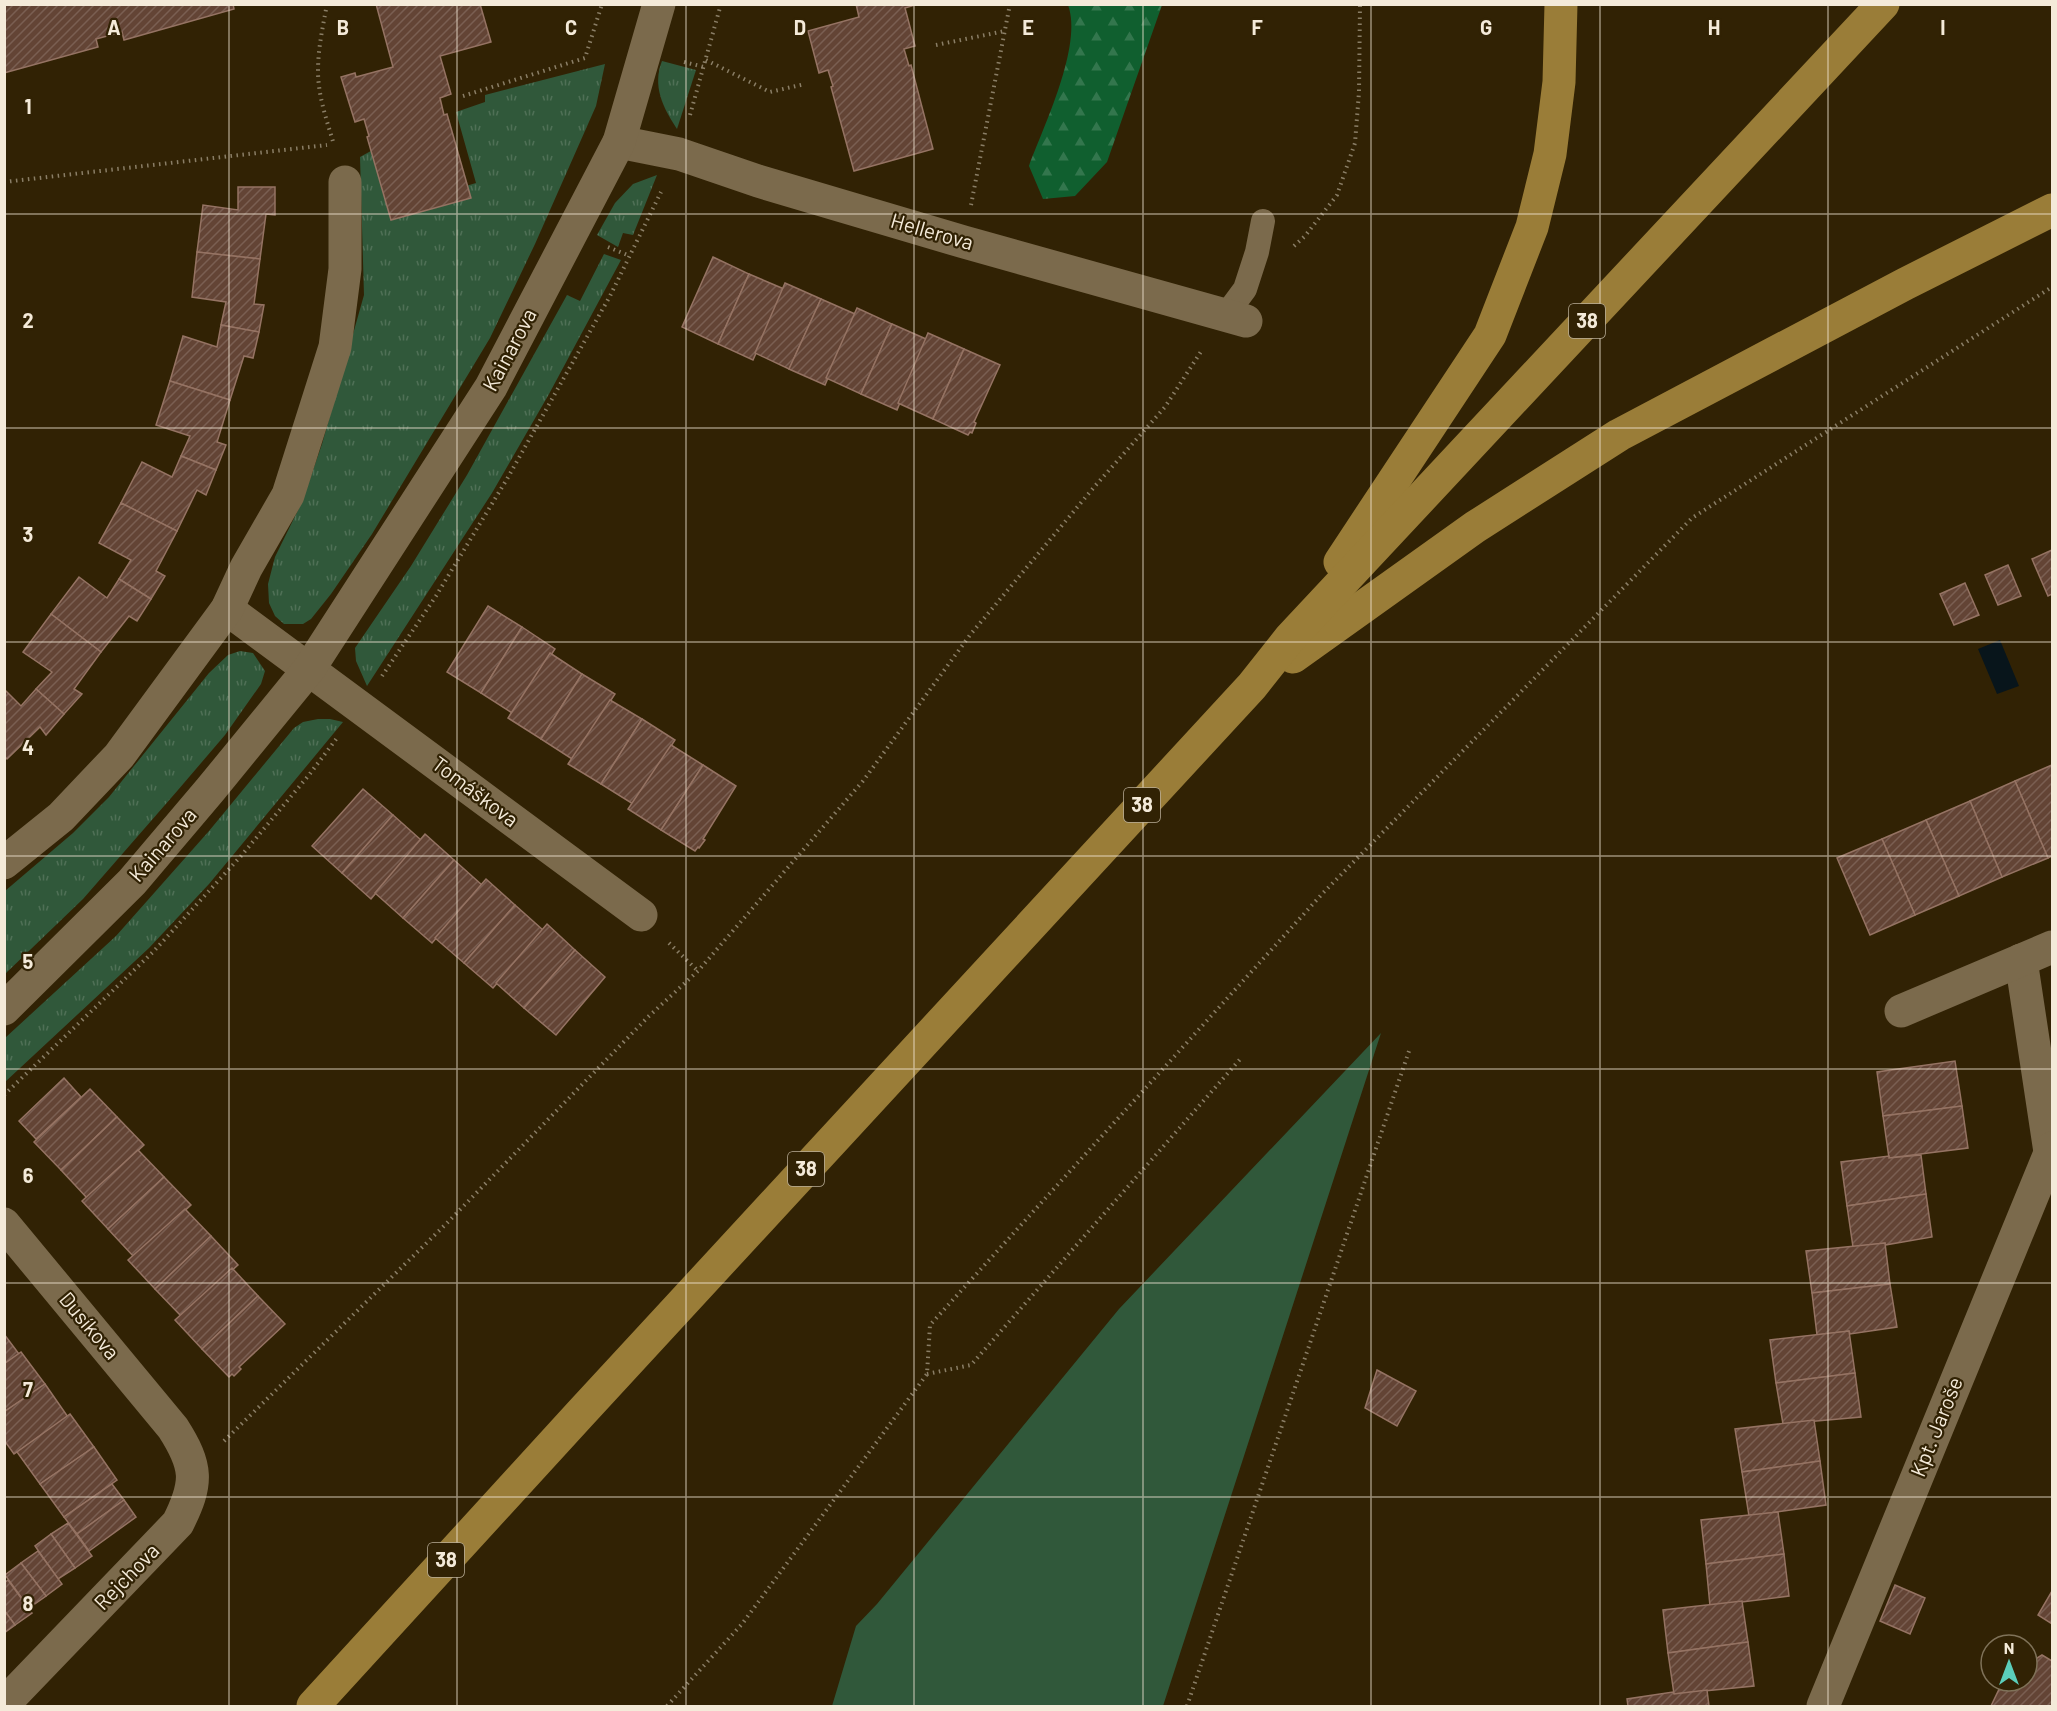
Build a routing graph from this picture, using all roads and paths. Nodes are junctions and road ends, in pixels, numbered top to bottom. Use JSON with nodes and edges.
{"nodes":[{"id":1,"x":327,"y":4,"type":"edge"},
{"id":2,"x":602,"y":4,"type":"edge"},
{"id":3,"x":659,"y":4,"type":"edge"},
{"id":4,"x":721,"y":4,"type":"edge"},
{"id":5,"x":1010,"y":4,"type":"edge"},
{"id":6,"x":1360,"y":4,"type":"edge"},
{"id":7,"x":1561,"y":4,"type":"edge"},
{"id":8,"x":1883,"y":4,"type":"edge"},
{"id":9,"x":1005,"y":31,"type":"junction"},
{"id":10,"x":936,"y":45,"type":"dead end"},
{"id":11,"x":706,"y":60,"type":"junction"},
{"id":12,"x":704,"y":67,"type":"dead end"},
{"id":13,"x":805,"y":84,"type":"dead end"},
{"id":14,"x":463,"y":96,"type":"dead end"},
{"id":15,"x":619,"y":142,"type":"junction"},
{"id":16,"x":4,"y":182,"type":"edge"},
{"id":17,"x":345,"y":182,"type":"dead end"},
{"id":18,"x":663,"y":188,"type":"dead end"},
{"id":19,"x":2052,"y":210,"type":"edge"},
{"id":20,"x":1263,"y":221,"type":"dead end"},
{"id":21,"x":964,"y":242,"type":"junction"},
{"id":22,"x":1290,"y":250,"type":"dead end"},
{"id":23,"x":2052,"y":287,"type":"edge"},
{"id":24,"x":1236,"y":319,"type":"junction"},
{"id":25,"x":227,"y":609,"type":"junction"},
{"id":26,"x":1290,"y":638,"type":"junction"},
{"id":27,"x":309,"y":669,"type":"junction"},
{"id":28,"x":1252,"y":686,"type":"junction"},
{"id":29,"x":361,"y":707,"type":"junction"},
{"id":30,"x":4,"y":863,"type":"edge"},
{"id":31,"x":641,"y":915,"type":"dead end"},
{"id":32,"x":2052,"y":947,"type":"edge"},
{"id":33,"x":2021,"y":960,"type":"junction"},
{"id":34,"x":4,"y":1009,"type":"edge"},
{"id":35,"x":1901,"y":1011,"type":"dead end"},
{"id":36,"x":1409,"y":1051,"type":"dead end"},
{"id":37,"x":1242,"y":1057,"type":"dead end"},
{"id":38,"x":4,"y":1095,"type":"edge"},
{"id":39,"x":2051,"y":1150,"type":"edge"},
{"id":40,"x":4,"y":1224,"type":"edge"},
{"id":41,"x":927,"y":1374,"type":"junction"},
{"id":42,"x":194,"y":1471,"type":"junction"},
{"id":43,"x":4,"y":1704,"type":"edge"},
{"id":44,"x":313,"y":1707,"type":"edge"},
{"id":45,"x":667,"y":1707,"type":"edge"},
{"id":46,"x":1187,"y":1707,"type":"edge"},
{"id":47,"x":1823,"y":1707,"type":"edge"}],
"edges":[{"from":1,"to":16,"type":"path"},
{"from":2,"to":14,"type":"path"},
{"from":3,"to":15,"type":"street","name":"Kainarova"},
{"from":4,"to":11,"type":"path"},
{"from":5,"to":9,"type":"path"},
{"from":6,"to":22,"type":"path"},
{"from":7,"to":26,"type":"main road"},
{"from":8,"to":26,"type":"main road","number":"38"},
{"from":9,"to":10,"type":"path"},
{"from":9,"to":21,"type":"path"},
{"from":11,"to":12,"type":"path"},
{"from":11,"to":13,"type":"path"},
{"from":15,"to":21,"type":"street","name":"Hellerova"},
{"from":15,"to":27,"type":"street","name":"Kainarova"},
{"from":17,"to":25,"type":"street"},
{"from":18,"to":29,"type":"path"},
{"from":19,"to":28,"type":"main road"},
{"from":20,"to":24,"type":"lane"},
{"from":21,"to":24,"type":"street","name":"Hellerova"},
{"from":23,"to":41,"type":"path"},
{"from":24,"to":42,"type":"path"},
{"from":25,"to":27,"type":"street"},
{"from":25,"to":30,"type":"street"},
{"from":26,"to":28,"type":"main road","number":"38"},
{"from":27,"to":29,"type":"street","name":"Tomáškova"},
{"from":27,"to":34,"type":"street","name":"Kainarova"},
{"from":28,"to":44,"type":"main road","number":"38"},
{"from":29,"to":31,"type":"street","name":"Tomáškova"},
{"from":29,"to":38,"type":"path"},
{"from":32,"to":33,"type":"street"},
{"from":33,"to":35,"type":"street"},
{"from":33,"to":39,"type":"street"},
{"from":36,"to":46,"type":"path"},
{"from":37,"to":41,"type":"path"},
{"from":39,"to":47,"type":"street","name":"Kpt. Jaroše"},
{"from":40,"to":42,"type":"street","name":"Dusíkova"},
{"from":41,"to":45,"type":"path"},
{"from":42,"to":43,"type":"street","name":"Rejchova"}]}
